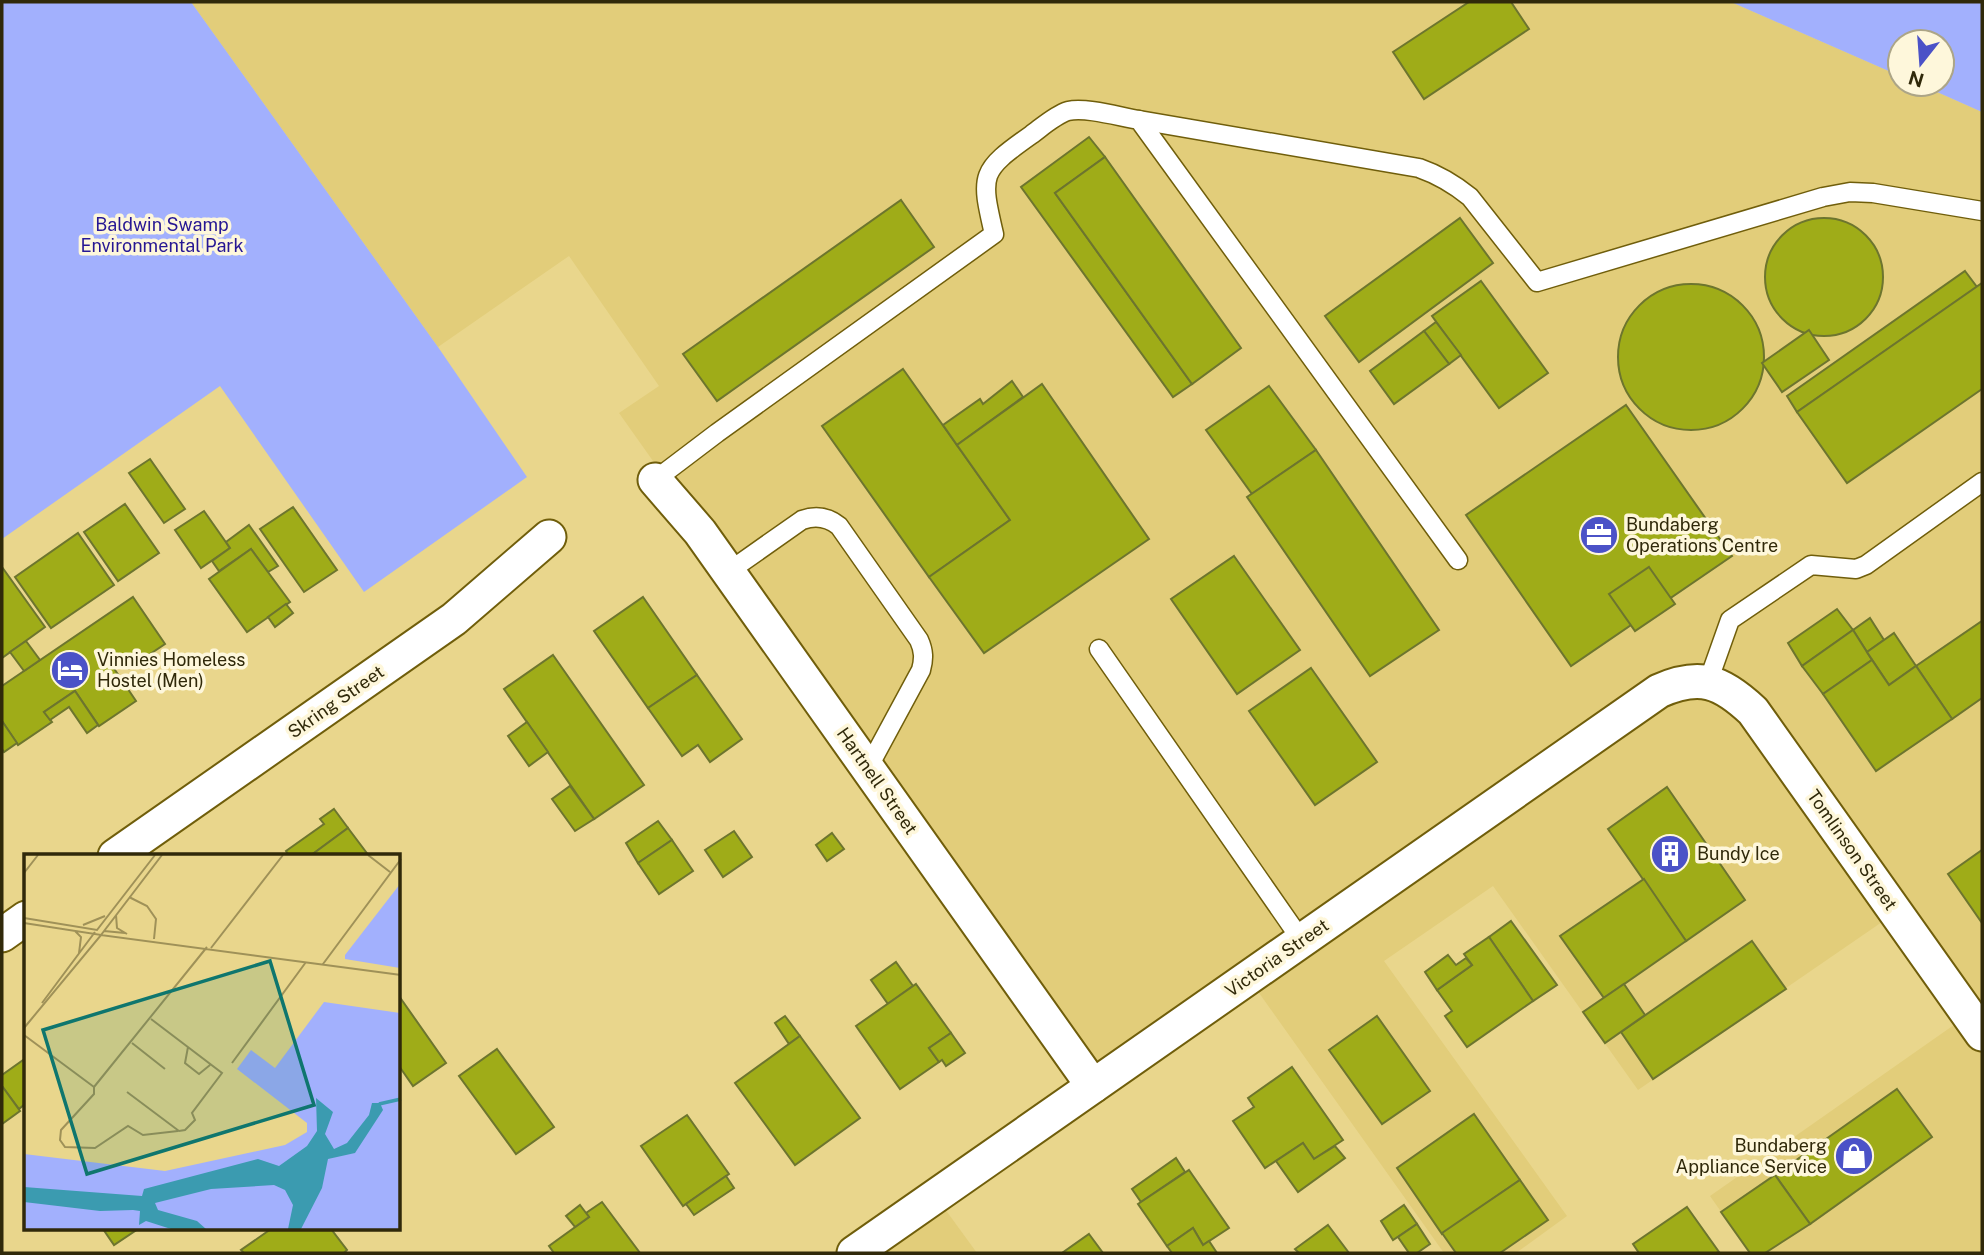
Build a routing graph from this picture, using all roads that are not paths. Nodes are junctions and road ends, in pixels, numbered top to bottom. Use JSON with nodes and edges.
{"nodes":[{"id":1,"x":1139,"y":120,"type":"junction"},
{"id":2,"x":1982,"y":211,"type":"edge"},
{"id":3,"x":654,"y":480,"type":"joint"},
{"id":4,"x":1982,"y":482,"type":"edge"},
{"id":5,"x":550,"y":537,"type":"dead end"},
{"id":6,"x":1458,"y":560,"type":"dead end"},
{"id":7,"x":729,"y":572,"type":"junction"},
{"id":8,"x":1099,"y":649,"type":"dead end"},
{"id":9,"x":1708,"y":682,"type":"junction"},
{"id":10,"x":867,"y":768,"type":"junction"},
{"id":11,"x":118,"y":854,"type":"edge"},
{"id":12,"x":24,"y":919,"type":"edge"},
{"id":13,"x":2,"y":935,"type":"edge"},
{"id":14,"x":1302,"y":941,"type":"junction"},
{"id":15,"x":1982,"y":1034,"type":"edge"},
{"id":16,"x":1093,"y":1086,"type":"junction"},
{"id":17,"x":854,"y":1253,"type":"edge"}],
"edges":[{"from":1,"to":2,"type":"lane"},
{"from":1,"to":3,"type":"lane"},
{"from":1,"to":6,"type":"lane"},
{"from":3,"to":7,"type":"street","name":"Hartnell Street"},
{"from":4,"to":9,"type":"lane"},
{"from":5,"to":11,"type":"street","name":"Skring Street"},
{"from":7,"to":10,"type":"street","name":"Hartnell Street"},
{"from":7,"to":10,"type":"lane"},
{"from":8,"to":14,"type":"lane"},
{"from":9,"to":14,"type":"street","name":"Victoria Street"},
{"from":9,"to":15,"type":"street","name":"Tomlinson Street"},
{"from":10,"to":16,"type":"street","name":"Hartnell Street"},
{"from":12,"to":13,"type":"street"},
{"from":14,"to":16,"type":"street","name":"Victoria Street"},
{"from":16,"to":17,"type":"street","name":"Victoria Street"}]}
